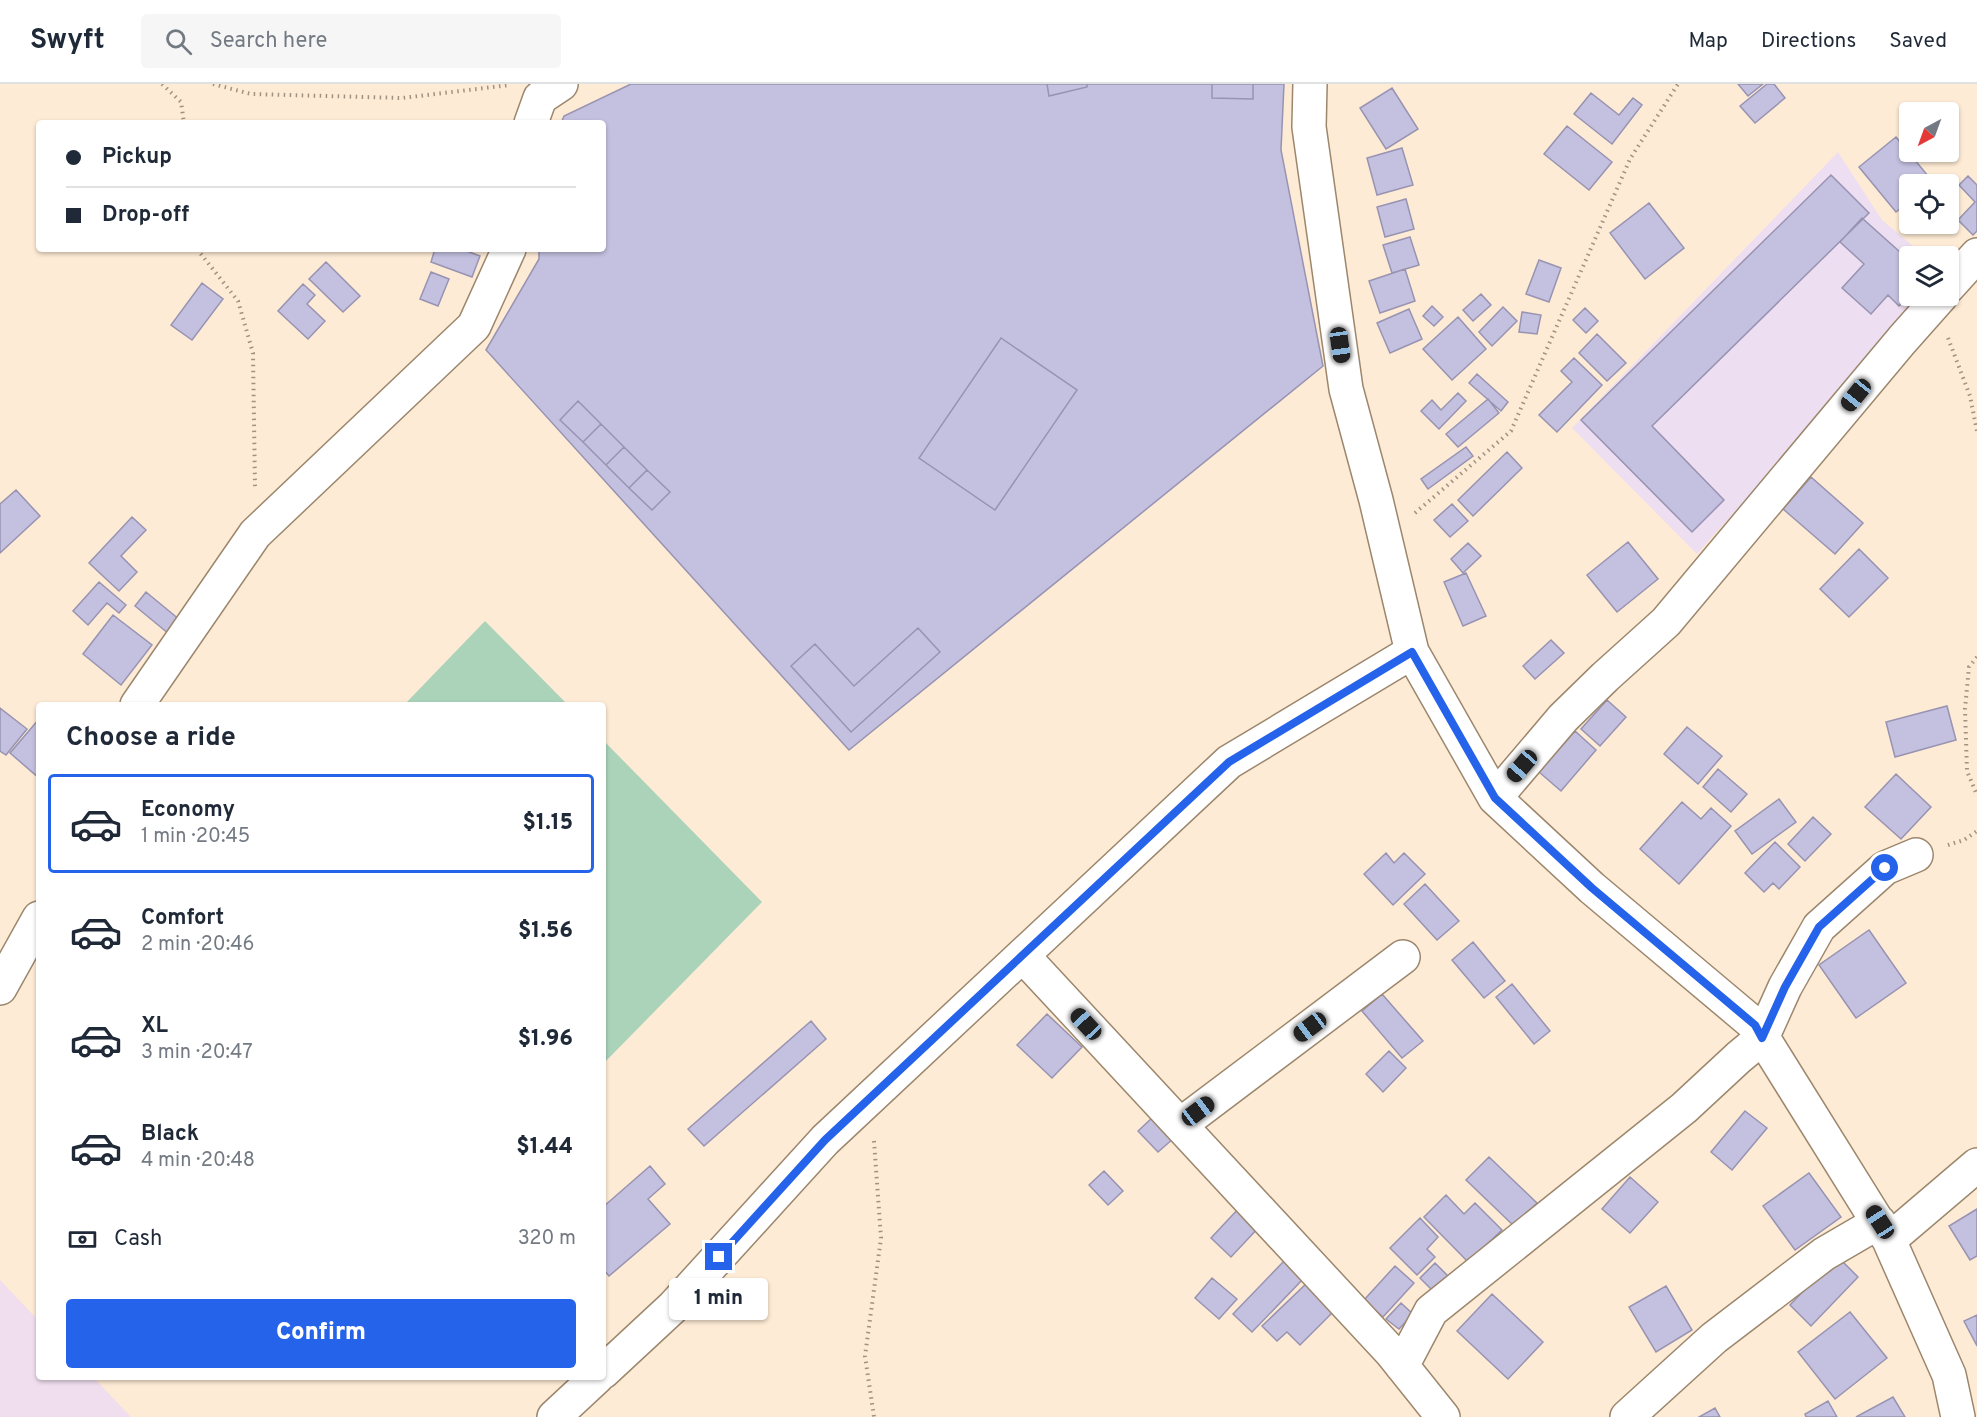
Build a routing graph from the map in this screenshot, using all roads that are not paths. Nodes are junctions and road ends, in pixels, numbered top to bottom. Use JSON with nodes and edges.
{"nodes":[{"id":1,"x":1310,"y":84,"type":"edge"},
{"id":2,"x":558,"y":86,"type":"edge"},
{"id":3,"x":532,"y":120,"type":"edge"},
{"id":4,"x":508,"y":252,"type":"edge"},
{"id":5,"x":1977,"y":255,"type":"edge"},
{"id":6,"x":1959,"y":275,"type":"edge"},
{"id":7,"x":1932,"y":306,"type":"edge"},
{"id":8,"x":1412,"y":652,"type":"junction"},
{"id":9,"x":139,"y":702,"type":"edge"},
{"id":10,"x":1495,"y":798,"type":"junction"},
{"id":11,"x":1916,"y":855,"type":"dead end"},
{"id":12,"x":36,"y":923,"type":"edge"},
{"id":13,"x":1023,"y":956,"type":"junction"},
{"id":14,"x":1403,"y":957,"type":"dead end"},
{"id":15,"x":0,"y":988,"type":"edge"},
{"id":16,"x":1762,"y":1038,"type":"junction"},
{"id":17,"x":1180,"y":1125,"type":"junction"},
{"id":18,"x":1977,"y":1165,"type":"edge"},
{"id":19,"x":1884,"y":1231,"type":"junction"},
{"id":20,"x":1402,"y":1366,"type":"junction"},
{"id":21,"x":606,"y":1369,"type":"edge"},
{"id":22,"x":594,"y":1380,"type":"edge"},
{"id":23,"x":554,"y":1417,"type":"edge"},
{"id":24,"x":1443,"y":1417,"type":"edge"},
{"id":25,"x":1627,"y":1417,"type":"edge"},
{"id":26,"x":1958,"y":1417,"type":"edge"}],
"edges":[{"from":1,"to":8,"type":"street"},
{"from":2,"to":3,"type":"street"},
{"from":4,"to":9,"type":"street"},
{"from":5,"to":6,"type":"street"},
{"from":7,"to":10,"type":"street"},
{"from":8,"to":10,"type":"street"},
{"from":8,"to":13,"type":"street"},
{"from":10,"to":16,"type":"street"},
{"from":11,"to":16,"type":"street"},
{"from":12,"to":15,"type":"street"},
{"from":13,"to":17,"type":"street"},
{"from":13,"to":21,"type":"street"},
{"from":14,"to":17,"type":"street"},
{"from":16,"to":19,"type":"street"},
{"from":16,"to":20,"type":"street"},
{"from":17,"to":20,"type":"street"},
{"from":18,"to":19,"type":"street"},
{"from":19,"to":25,"type":"street"},
{"from":19,"to":26,"type":"street"},
{"from":20,"to":24,"type":"street"},
{"from":22,"to":23,"type":"street"}]}
